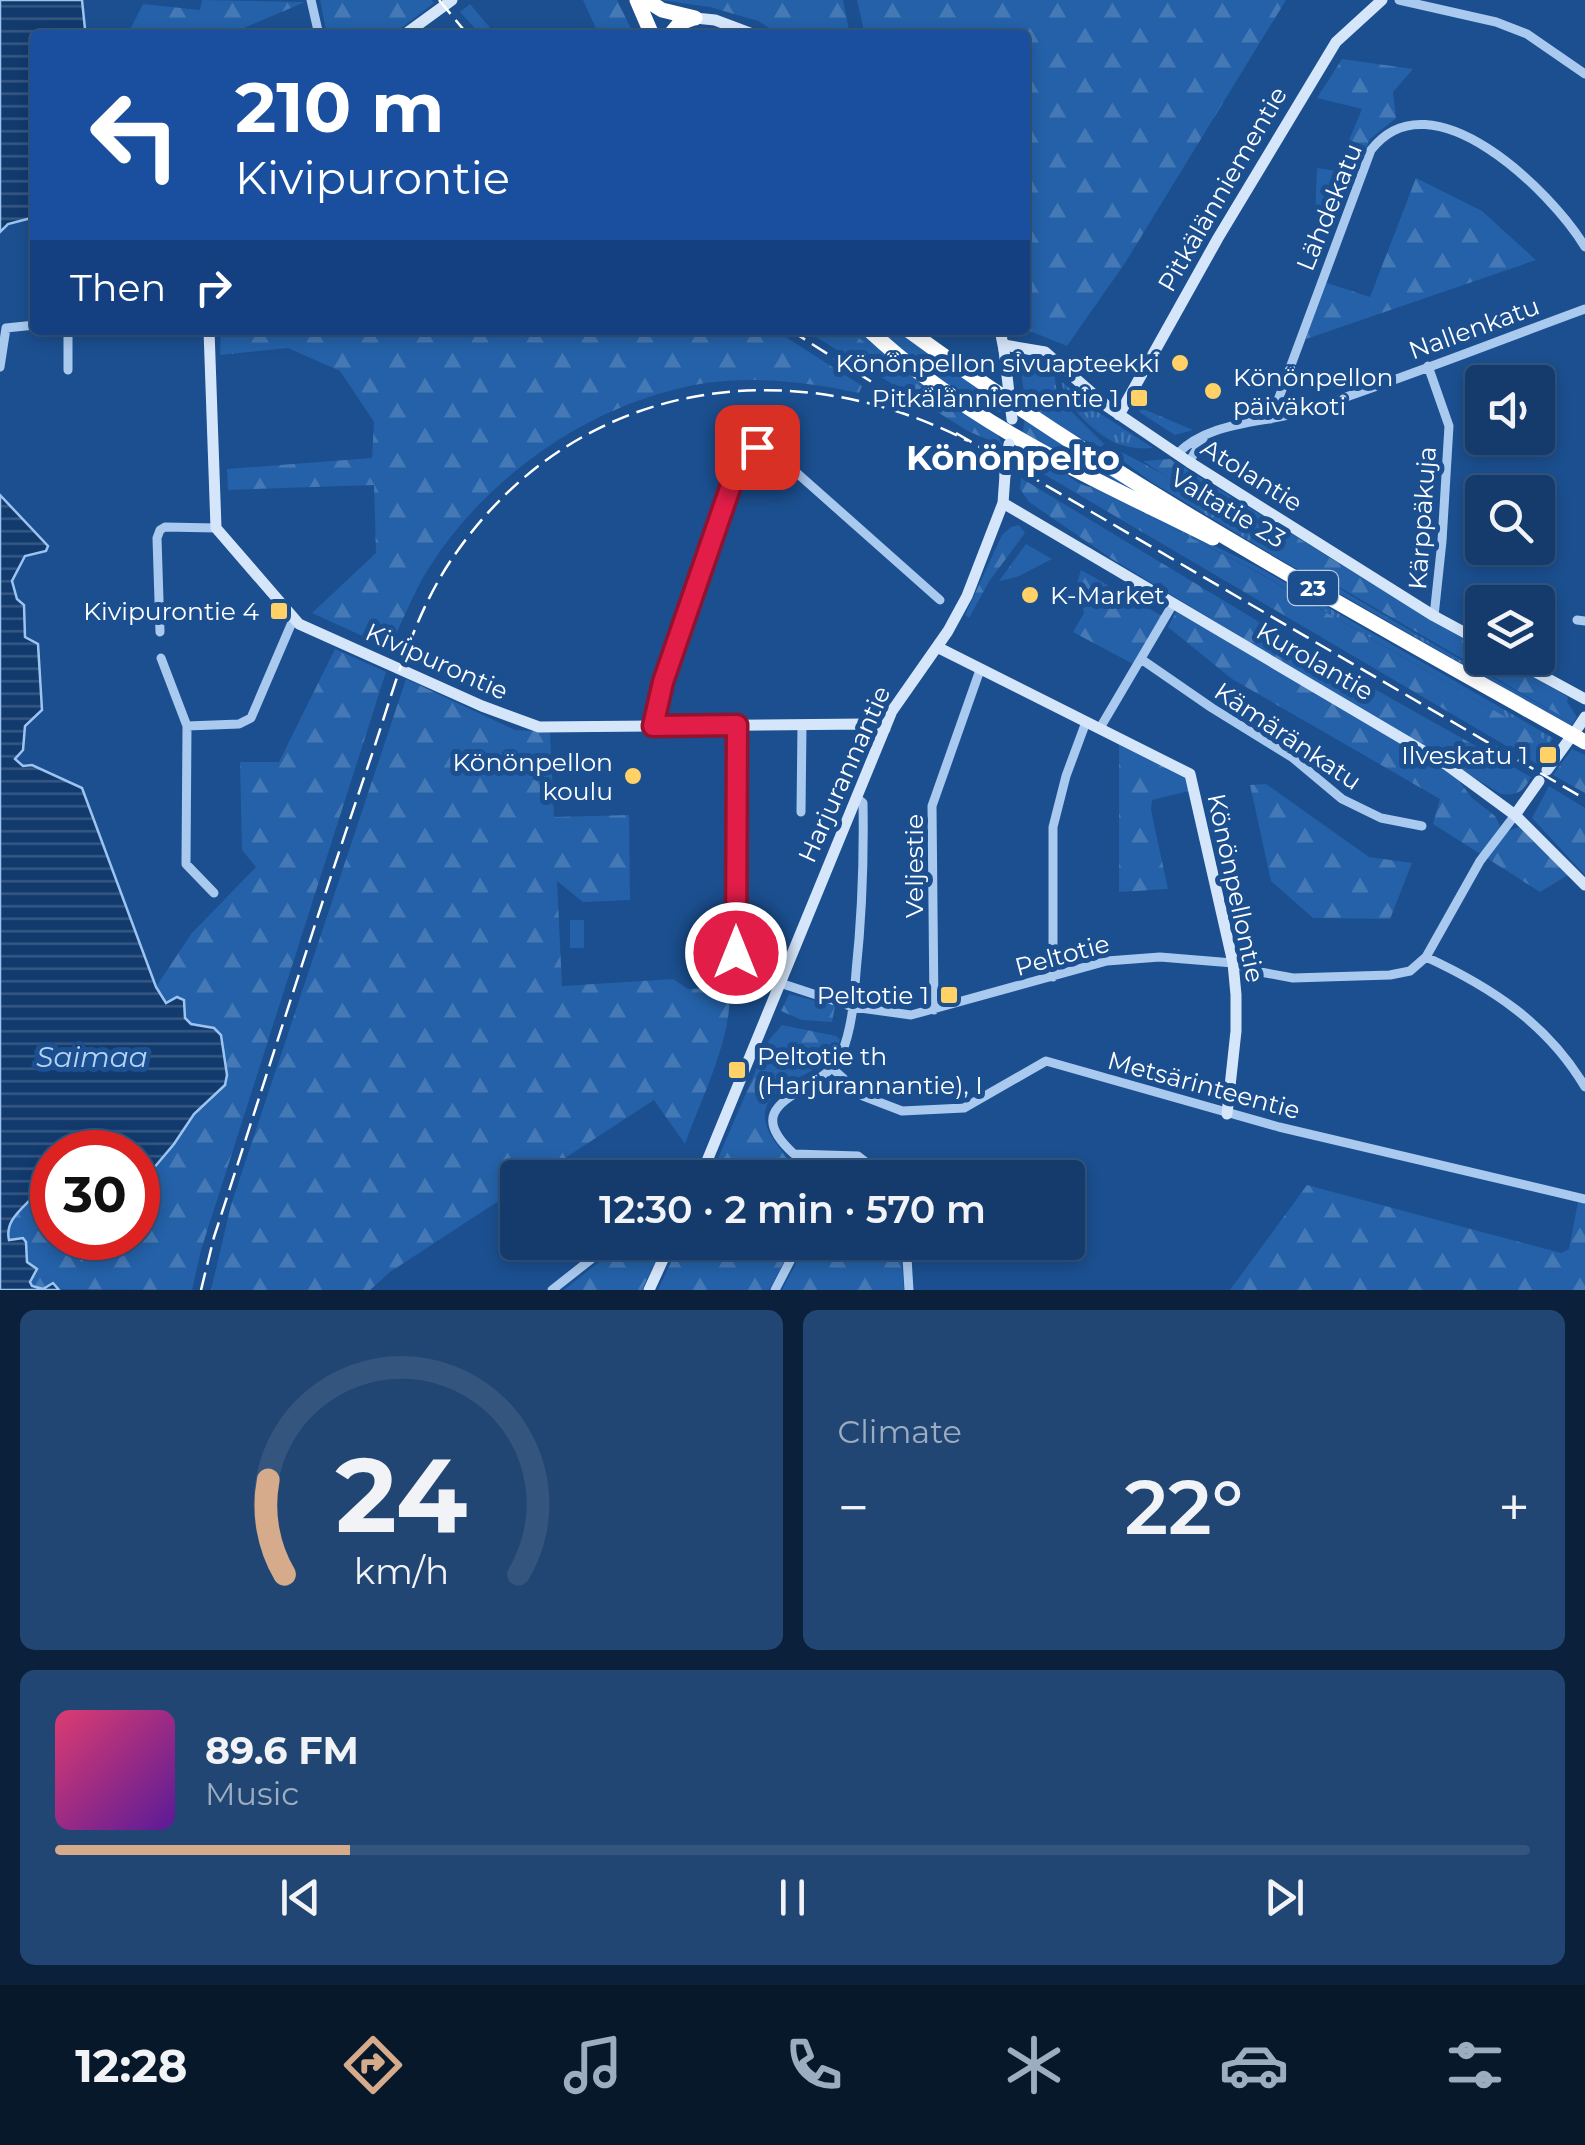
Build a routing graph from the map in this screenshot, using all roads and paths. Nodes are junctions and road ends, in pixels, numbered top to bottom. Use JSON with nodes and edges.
{"nodes":[{"id":1,"x":312,"y":0,"type":"edge"},
{"id":2,"x":452,"y":0,"type":"edge"},
{"id":3,"x":637,"y":0,"type":"edge"},
{"id":4,"x":646,"y":0,"type":"edge"},
{"id":5,"x":1382,"y":0,"type":"edge"},
{"id":6,"x":1399,"y":0,"type":"edge"},
{"id":7,"x":695,"y":18,"type":"junction"},
{"id":8,"x":318,"y":30,"type":"edge"},
{"id":9,"x":411,"y":30,"type":"edge"},
{"id":10,"x":650,"y":30,"type":"edge"},
{"id":11,"x":674,"y":30,"type":"edge"},
{"id":12,"x":742,"y":30,"type":"edge"},
{"id":13,"x":1585,"y":74,"type":"edge"},
{"id":14,"x":1585,"y":247,"type":"edge"},
{"id":15,"x":1585,"y":309,"type":"edge"},
{"id":16,"x":30,"y":326,"type":"edge"},
{"id":17,"x":68,"y":335,"type":"edge"},
{"id":18,"x":210,"y":335,"type":"edge"},
{"id":19,"x":876,"y":335,"type":"edge"},
{"id":20,"x":915,"y":335,"type":"edge"},
{"id":21,"x":1001,"y":335,"type":"edge"},
{"id":22,"x":1004,"y":348,"type":"junction"},
{"id":23,"x":1428,"y":366,"type":"junction"},
{"id":24,"x":0,"y":367,"type":"edge"},
{"id":25,"x":68,"y":370,"type":"dead end"},
{"id":26,"x":1120,"y":415,"type":"junction"},
{"id":27,"x":1271,"y":419,"type":"junction"},
{"id":28,"x":1205,"y":436,"type":"junction"},
{"id":29,"x":1010,"y":440,"type":"junction"},
{"id":30,"x":1178,"y":454,"type":"junction"},
{"id":31,"x":1190,"y":462,"type":"junction"},
{"id":32,"x":1003,"y":502,"type":"junction"},
{"id":33,"x":216,"y":528,"type":"junction"},
{"id":34,"x":1319,"y":592,"type":"junction"},
{"id":35,"x":940,"y":600,"type":"dead end"},
{"id":36,"x":1173,"y":604,"type":"junction"},
{"id":37,"x":1434,"y":616,"type":"junction"},
{"id":38,"x":293,"y":620,"type":"junction"},
{"id":39,"x":160,"y":632,"type":"dead end"},
{"id":40,"x":1465,"y":633,"type":"edge"},
{"id":41,"x":936,"y":647,"type":"junction"},
{"id":42,"x":161,"y":658,"type":"dead end"},
{"id":43,"x":1141,"y":658,"type":"junction"},
{"id":44,"x":980,"y":670,"type":"junction"},
{"id":45,"x":1542,"y":675,"type":"edge"},
{"id":46,"x":1585,"y":698,"type":"edge"},
{"id":47,"x":1585,"y":718,"type":"edge"},
{"id":48,"x":1086,"y":722,"type":"junction"},
{"id":49,"x":737,"y":725,"type":"junction"},
{"id":50,"x":802,"y":725,"type":"junction"},
{"id":51,"x":187,"y":726,"type":"junction"},
{"id":52,"x":653,"y":726,"type":"junction"},
{"id":53,"x":884,"y":728,"type":"junction"},
{"id":54,"x":1100,"y":728,"type":"junction"},
{"id":55,"x":1577,"y":738,"type":"edge"},
{"id":56,"x":857,"y":798,"type":"junction"},
{"id":57,"x":801,"y":812,"type":"dead end"},
{"id":58,"x":1515,"y":815,"type":"junction"},
{"id":59,"x":1422,"y":826,"type":"dead end"},
{"id":60,"x":1585,"y":885,"type":"edge"},
{"id":61,"x":214,"y":893,"type":"dead end"},
{"id":62,"x":1426,"y":957,"type":"junction"},
{"id":63,"x":1233,"y":963,"type":"junction"},
{"id":64,"x":1053,"y":976,"type":"junction"},
{"id":65,"x":736,"y":979,"type":"dead end"},
{"id":66,"x":780,"y":983,"type":"junction"},
{"id":67,"x":853,"y":1006,"type":"junction"},
{"id":68,"x":934,"y":1010,"type":"junction"},
{"id":69,"x":832,"y":1069,"type":"junction"},
{"id":70,"x":1585,"y":1087,"type":"edge"},
{"id":71,"x":1227,"y":1114,"type":"junction"},
{"id":72,"x":707,"y":1160,"type":"edge"},
{"id":73,"x":866,"y":1160,"type":"edge"},
{"id":74,"x":1585,"y":1199,"type":"edge"},
{"id":75,"x":590,"y":1260,"type":"edge"},
{"id":76,"x":663,"y":1260,"type":"edge"},
{"id":77,"x":791,"y":1260,"type":"edge"},
{"id":78,"x":907,"y":1260,"type":"edge"},
{"id":79,"x":552,"y":1290,"type":"edge"},
{"id":80,"x":649,"y":1290,"type":"edge"},
{"id":81,"x":775,"y":1290,"type":"edge"},
{"id":82,"x":909,"y":1290,"type":"edge"}],
"edges":[{"from":1,"to":8,"type":"street"},
{"from":2,"to":9,"type":"street"},
{"from":3,"to":10,"type":"highway"},
{"from":4,"to":7,"type":"highway"},
{"from":5,"to":26,"type":"street","name":"Pitkälänniementie"},
{"from":6,"to":13,"type":"street"},
{"from":7,"to":11,"type":"highway"},
{"from":7,"to":12,"type":"street"},
{"from":14,"to":27,"type":"street","name":"Lähdekatu"},
{"from":15,"to":23,"type":"street","name":"Nallenkatu"},
{"from":16,"to":24,"type":"street"},
{"from":17,"to":25,"type":"street"},
{"from":18,"to":33,"type":"street"},
{"from":19,"to":29,"type":"highway"},
{"from":20,"to":34,"type":"highway","name":"Valtatie 23","number":"23"},
{"from":21,"to":22,"type":"street","name":"Harjurannantie"},
{"from":22,"to":26,"type":"street","name":"Atolantie"},
{"from":22,"to":29,"type":"street","name":"Harjurannantie","bridge":true},
{"from":23,"to":27,"type":"street","name":"Nallenkatu"},
{"from":23,"to":37,"type":"street","name":"Kärppäkuja"},
{"from":26,"to":30,"type":"street","name":"Atolantie"},
{"from":27,"to":28,"type":"street","name":"Nallenkatu"},
{"from":28,"to":30,"type":"street","name":"Nallenkatu"},
{"from":28,"to":31,"type":"street"},
{"from":29,"to":32,"type":"street","name":"Harjurannantie","bridge":true},
{"from":29,"to":34,"type":"highway"},
{"from":30,"to":31,"type":"street","name":"Atolantie"},
{"from":31,"to":37,"type":"street","name":"Atolantie"},
{"from":32,"to":36,"type":"street","name":"Kurolantie"},
{"from":32,"to":41,"type":"street","name":"Harjurannantie"},
{"from":33,"to":38,"type":"street","name":"Kivipurontie"},
{"from":33,"to":39,"type":"street"},
{"from":34,"to":55,"type":"highway","name":"Valtatie 23","number":"23"},
{"from":35,"to":52,"type":"street"},
{"from":36,"to":43,"type":"street"},
{"from":36,"to":58,"type":"street","name":"Kurolantie"},
{"from":37,"to":40,"type":"street","name":"Atolantie"},
{"from":38,"to":51,"type":"street"},
{"from":38,"to":52,"type":"street","name":"Kivipurontie"},
{"from":41,"to":44,"type":"street","name":"Könönpellontie"},
{"from":41,"to":53,"type":"street","name":"Harjurannantie"},
{"from":42,"to":51,"type":"street"},
{"from":43,"to":54,"type":"street"},
{"from":43,"to":59,"type":"street","name":"Kämäränkatu"},
{"from":44,"to":48,"type":"street","name":"Könönpellontie"},
{"from":44,"to":68,"type":"street","name":"Veljestie"},
{"from":45,"to":46,"type":"street"},
{"from":47,"to":55,"type":"street"},
{"from":48,"to":54,"type":"street","name":"Könönpellontie"},
{"from":48,"to":64,"type":"street"},
{"from":49,"to":50,"type":"street","name":"Kivipurontie"},
{"from":49,"to":52,"type":"street","name":"Kivipurontie"},
{"from":49,"to":65,"type":"street"},
{"from":50,"to":53,"type":"street","name":"Kivipurontie"},
{"from":50,"to":57,"type":"street"},
{"from":51,"to":61,"type":"street"},
{"from":53,"to":56,"type":"street","name":"Harjurannantie"},
{"from":54,"to":63,"type":"street","name":"Könönpellontie"},
{"from":55,"to":58,"type":"street"},
{"from":56,"to":66,"type":"street","name":"Harjurannantie"},
{"from":56,"to":67,"type":"street"},
{"from":58,"to":60,"type":"street","name":"Kurolantie"},
{"from":58,"to":62,"type":"street"},
{"from":62,"to":63,"type":"street","name":"Peltotie"},
{"from":62,"to":70,"type":"street"},
{"from":63,"to":64,"type":"street","name":"Peltotie"},
{"from":63,"to":71,"type":"street","name":"Könönpellontie"},
{"from":64,"to":68,"type":"street","name":"Peltotie"},
{"from":66,"to":67,"type":"street","name":"Peltotie"},
{"from":66,"to":72,"type":"street","name":"Harjurannantie"},
{"from":67,"to":68,"type":"street","name":"Peltotie"},
{"from":67,"to":69,"type":"street"},
{"from":69,"to":71,"type":"street","name":"Metsärinteentie"},
{"from":69,"to":73,"type":"street"},
{"from":71,"to":74,"type":"street","name":"Metsärinteentie"},
{"from":75,"to":79,"type":"street"},
{"from":76,"to":80,"type":"street"},
{"from":77,"to":81,"type":"street"},
{"from":78,"to":82,"type":"street"}]}
